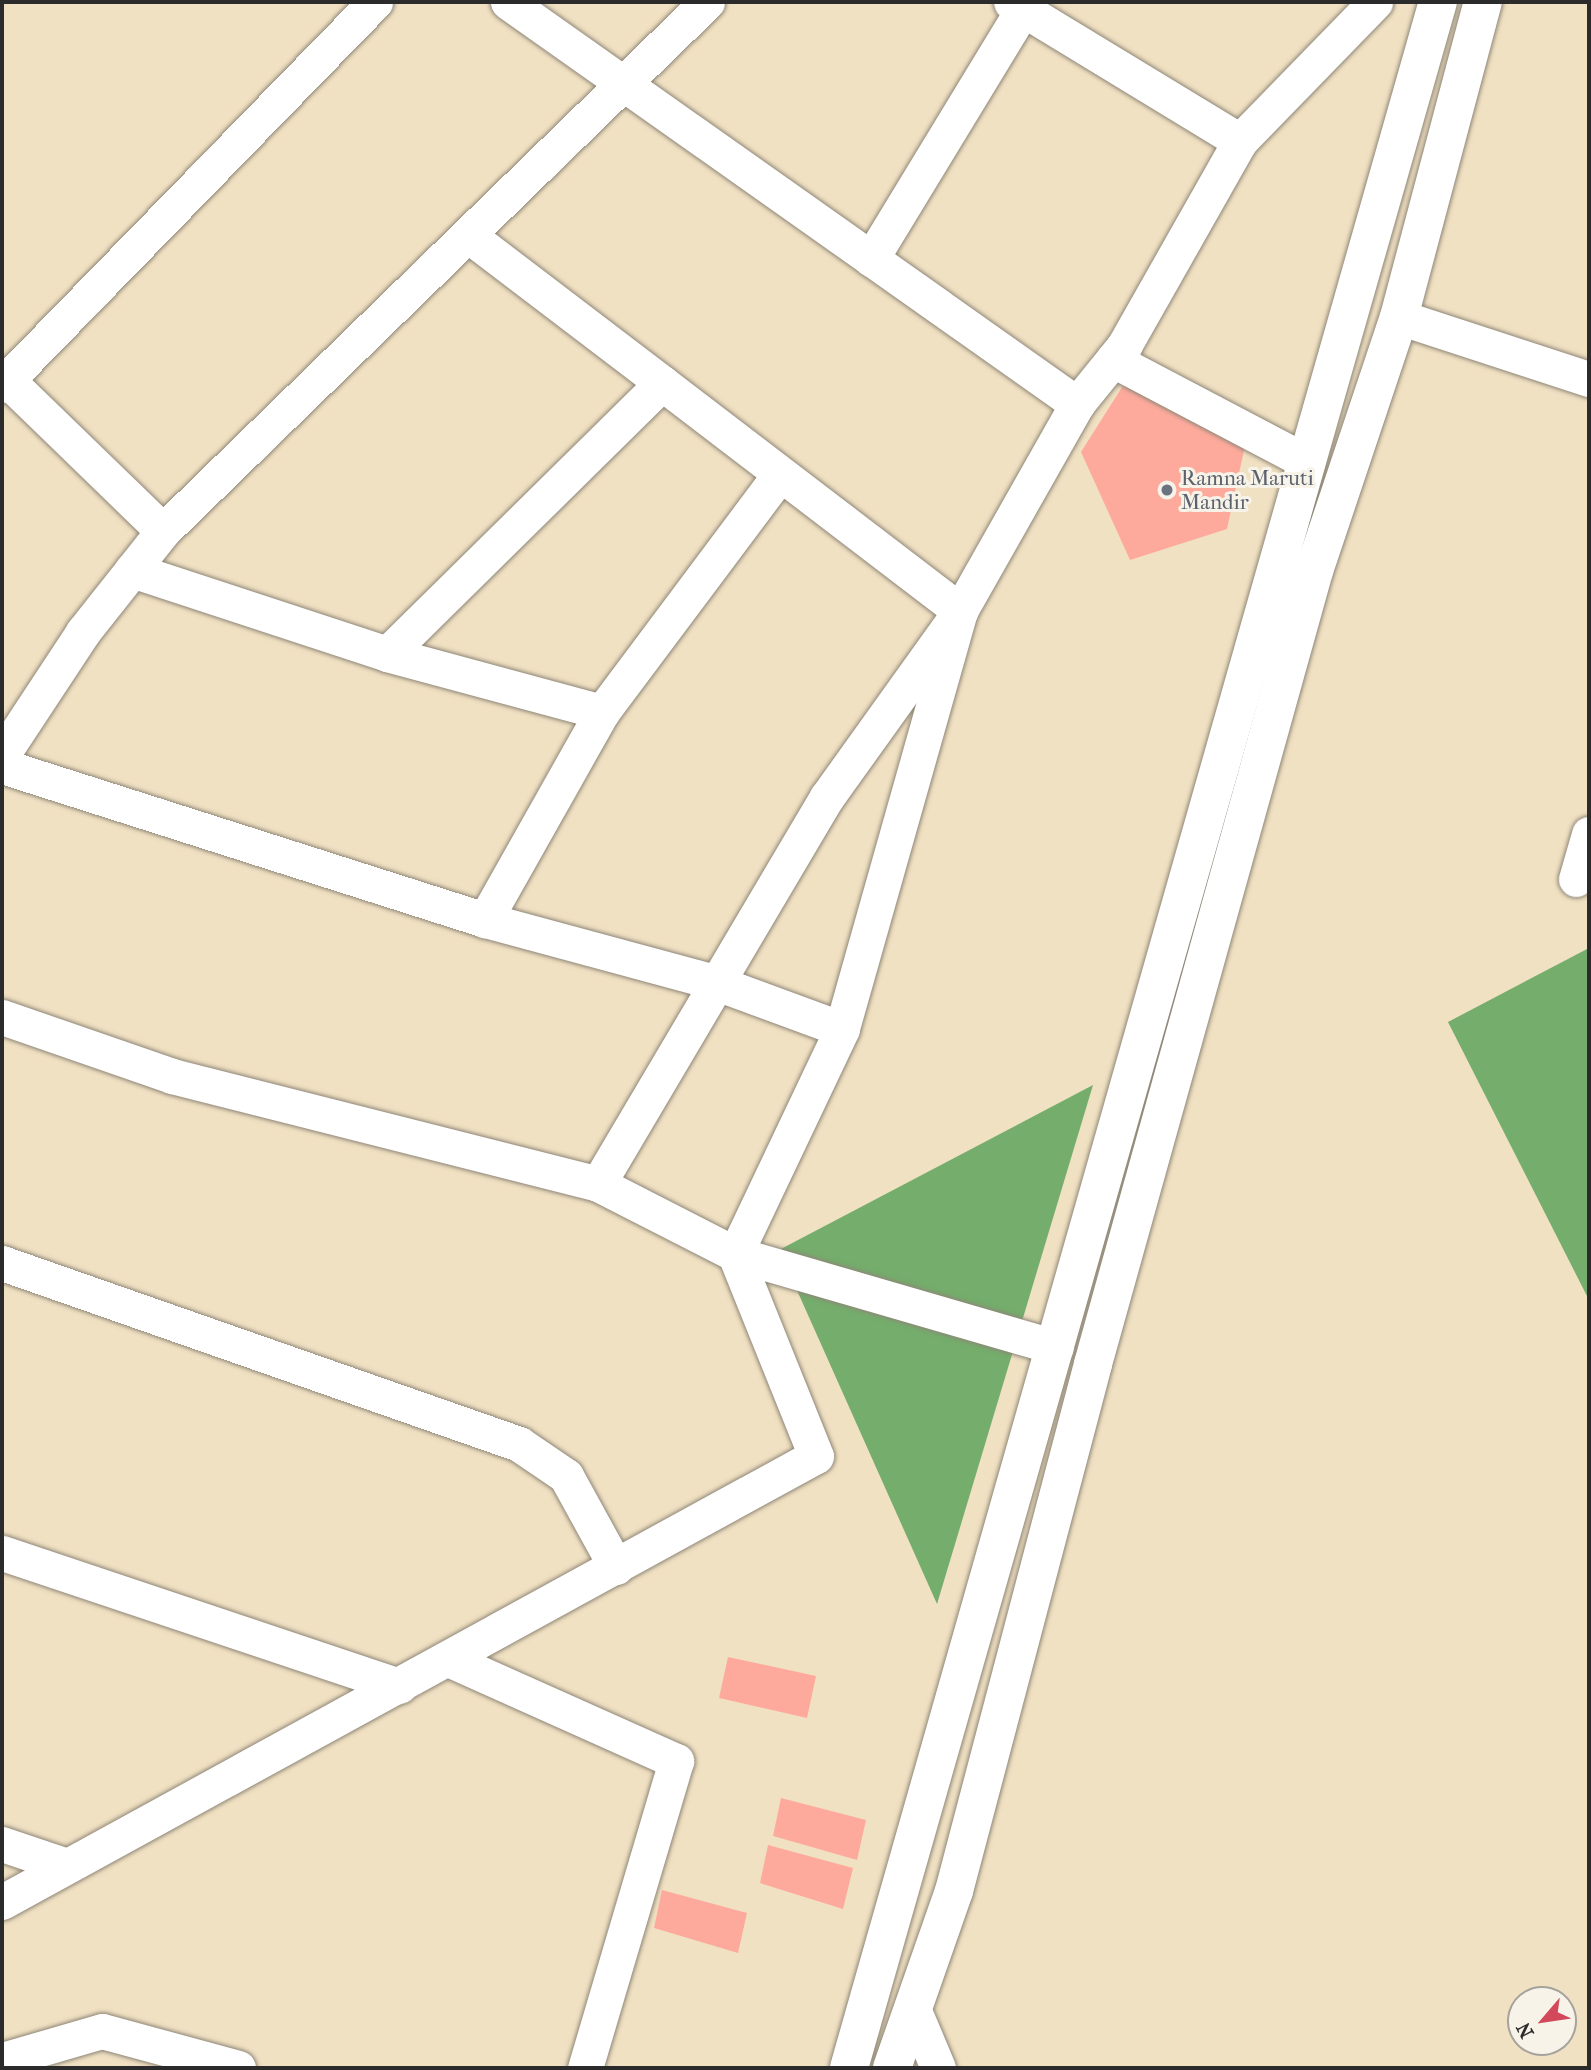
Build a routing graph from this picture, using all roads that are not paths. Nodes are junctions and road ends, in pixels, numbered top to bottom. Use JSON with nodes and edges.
{"nodes":[{"id":1,"x":375,"y":2,"type":"edge"},
{"id":2,"x":508,"y":2,"type":"edge"},
{"id":3,"x":707,"y":2,"type":"edge"},
{"id":4,"x":1375,"y":2,"type":"edge"},
{"id":5,"x":1438,"y":2,"type":"edge"},
{"id":6,"x":1483,"y":2,"type":"edge"},
{"id":7,"x":1017,"y":5,"type":"edge"},
{"id":8,"x":622,"y":83,"type":"junction"},
{"id":9,"x":1240,"y":141,"type":"junction"},
{"id":10,"x":468,"y":235,"type":"junction"},
{"id":11,"x":871,"y":259,"type":"junction"},
{"id":12,"x":1399,"y":317,"type":"junction"},
{"id":13,"x":1113,"y":360,"type":"junction"},
{"id":14,"x":1589,"y":379,"type":"edge"},
{"id":15,"x":3,"y":380,"type":"edge"},
{"id":16,"x":662,"y":383,"type":"junction"},
{"id":17,"x":1077,"y":404,"type":"junction"},
{"id":18,"x":1307,"y":462,"type":"junction"},
{"id":19,"x":780,"y":474,"type":"junction"},
{"id":20,"x":163,"y":531,"type":"junction"},
{"id":21,"x":132,"y":570,"type":"junction"},
{"id":22,"x":960,"y":611,"type":"junction"},
{"id":23,"x":387,"y":654,"type":"junction"},
{"id":24,"x":602,"y":712,"type":"junction"},
{"id":25,"x":2,"y":755,"type":"edge"},
{"id":26,"x":2,"y":766,"type":"edge"},
{"id":27,"x":1589,"y":834,"type":"edge"},
{"id":28,"x":1576,"y":879,"type":"dead end"},
{"id":29,"x":485,"y":920,"type":"junction"},
{"id":30,"x":714,"y":982,"type":"junction"},
{"id":31,"x":2,"y":1017,"type":"edge"},
{"id":32,"x":842,"y":1029,"type":"junction"},
{"id":33,"x":598,"y":1184,"type":"junction"},
{"id":34,"x":735,"y":1254,"type":"junction"},
{"id":35,"x":2,"y":1263,"type":"edge"},
{"id":36,"x":1056,"y":1347,"type":"junction"},
{"id":37,"x":2,"y":1553,"type":"edge"},
{"id":38,"x":616,"y":1567,"type":"junction"},
{"id":39,"x":448,"y":1659,"type":"junction"},
{"id":40,"x":399,"y":1686,"type":"junction"},
{"id":41,"x":2,"y":1844,"type":"edge"},
{"id":42,"x":64,"y":1865,"type":"junction"},
{"id":43,"x":2,"y":1902,"type":"edge"},
{"id":44,"x":912,"y":2006,"type":"junction"},
{"id":45,"x":2,"y":2060,"type":"edge"},
{"id":46,"x":239,"y":2068,"type":"edge"},
{"id":47,"x":585,"y":2068,"type":"edge"},
{"id":48,"x":849,"y":2068,"type":"edge"},
{"id":49,"x":892,"y":2068,"type":"edge"},
{"id":50,"x":938,"y":2068,"type":"edge"}],
"edges":[{"from":1,"to":15,"type":"street"},
{"from":2,"to":8,"type":"street"},
{"from":3,"to":8,"type":"street"},
{"from":4,"to":9,"type":"street"},
{"from":5,"to":18,"type":"street"},
{"from":6,"to":12,"type":"street"},
{"from":7,"to":9,"type":"street"},
{"from":7,"to":11,"type":"street"},
{"from":8,"to":10,"type":"street"},
{"from":8,"to":11,"type":"street"},
{"from":9,"to":13,"type":"street"},
{"from":10,"to":16,"type":"street"},
{"from":10,"to":20,"type":"street"},
{"from":11,"to":17,"type":"street"},
{"from":12,"to":14,"type":"street"},
{"from":12,"to":44,"type":"street"},
{"from":13,"to":17,"type":"street"},
{"from":13,"to":18,"type":"street"},
{"from":15,"to":20,"type":"street"},
{"from":16,"to":19,"type":"street"},
{"from":16,"to":23,"type":"street"},
{"from":17,"to":22,"type":"street"},
{"from":18,"to":36,"type":"street"},
{"from":19,"to":22,"type":"street"},
{"from":19,"to":24,"type":"street"},
{"from":20,"to":21,"type":"street"},
{"from":21,"to":23,"type":"street"},
{"from":21,"to":25,"type":"street"},
{"from":22,"to":30,"type":"street"},
{"from":22,"to":32,"type":"street"},
{"from":23,"to":24,"type":"street"},
{"from":24,"to":29,"type":"street"},
{"from":26,"to":29,"type":"street"},
{"from":27,"to":28,"type":"street"},
{"from":29,"to":30,"type":"street"},
{"from":30,"to":32,"type":"street"},
{"from":30,"to":33,"type":"street"},
{"from":31,"to":33,"type":"street"},
{"from":32,"to":34,"type":"street"},
{"from":33,"to":34,"type":"street"},
{"from":34,"to":36,"type":"street"},
{"from":34,"to":38,"type":"street"},
{"from":35,"to":38,"type":"street"},
{"from":36,"to":48,"type":"street"},
{"from":37,"to":40,"type":"street"},
{"from":38,"to":39,"type":"street"},
{"from":39,"to":40,"type":"street"},
{"from":39,"to":47,"type":"street"},
{"from":40,"to":42,"type":"street"},
{"from":41,"to":42,"type":"street"},
{"from":42,"to":43,"type":"street"},
{"from":44,"to":49,"type":"street"},
{"from":44,"to":50,"type":"street"},
{"from":45,"to":46,"type":"street"}]}
